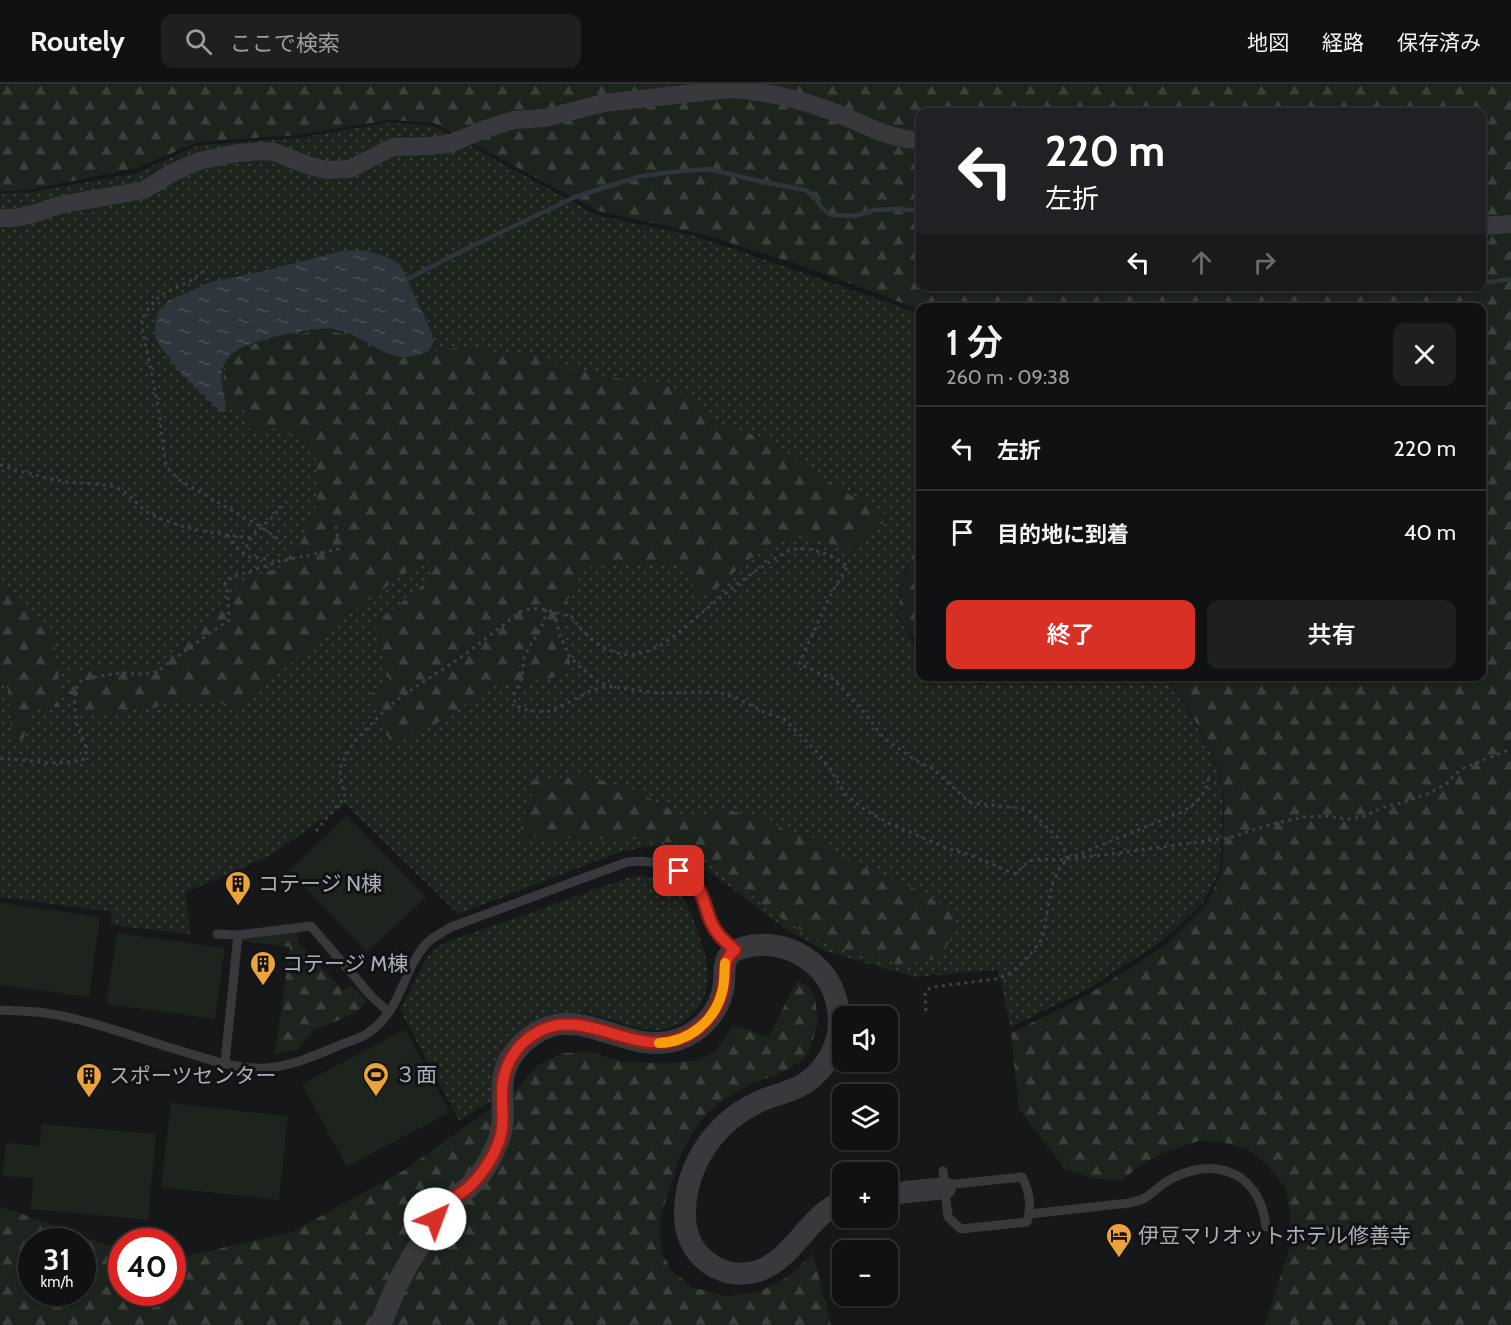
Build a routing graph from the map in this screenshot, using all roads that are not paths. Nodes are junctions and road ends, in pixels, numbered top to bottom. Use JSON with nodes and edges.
{"nodes":[{"id":1,"x":916,"y":141,"type":"edge"},
{"id":2,"x":0,"y":218,"type":"edge"},
{"id":3,"x":1511,"y":224,"type":"edge"},
{"id":4,"x":1486,"y":226,"type":"edge"},
{"id":5,"x":217,"y":934,"type":"dead end"},
{"id":6,"x":238,"y":935,"type":"junction"},
{"id":7,"x":735,"y":950,"type":"junction"},
{"id":8,"x":0,"y":1010,"type":"edge"},
{"id":9,"x":389,"y":1012,"type":"junction"},
{"id":10,"x":225,"y":1063,"type":"junction"},
{"id":11,"x":944,"y":1181,"type":"junction"},
{"id":12,"x":898,"y":1192,"type":"edge"},
{"id":13,"x":832,"y":1207,"type":"edge"},
{"id":14,"x":1029,"y":1214,"type":"junction"},
{"id":15,"x":1266,"y":1227,"type":"dead end"},
{"id":16,"x":380,"y":1325,"type":"edge"}],
"edges":[{"from":1,"to":2,"type":"street"},
{"from":3,"to":4,"type":"street"},
{"from":5,"to":6,"type":"lane"},
{"from":6,"to":9,"type":"lane"},
{"from":6,"to":10,"type":"lane"},
{"from":7,"to":9,"type":"lane"},
{"from":7,"to":13,"type":"street"},
{"from":7,"to":16,"type":"street"},
{"from":8,"to":10,"type":"lane"},
{"from":9,"to":10,"type":"lane"},
{"from":11,"to":12,"type":"street"},
{"from":11,"to":14,"type":"lane"},
{"from":11,"to":14,"type":"lane"},
{"from":14,"to":15,"type":"lane"}]}
